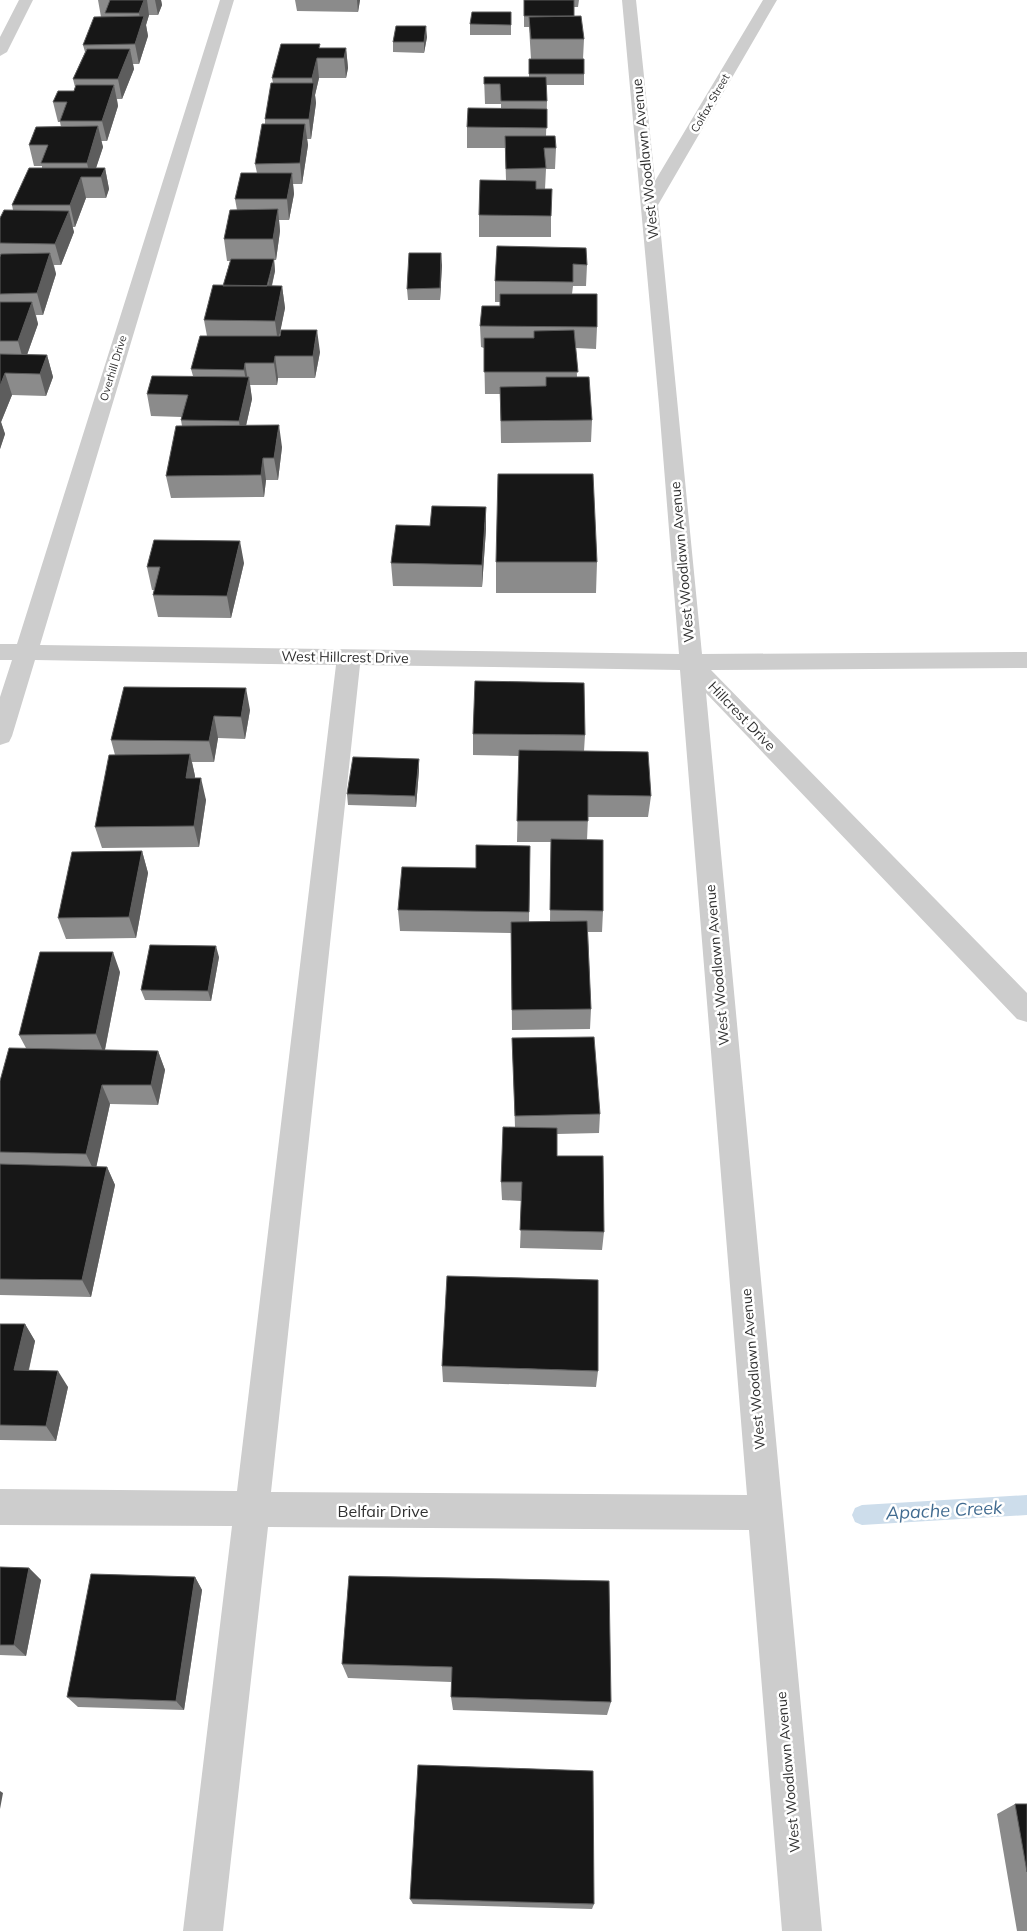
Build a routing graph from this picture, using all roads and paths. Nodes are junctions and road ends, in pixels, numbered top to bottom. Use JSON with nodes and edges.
{"nodes":[{"id":1,"x":26,"y":0,"type":"edge"},
{"id":2,"x":227,"y":0,"type":"edge"},
{"id":3,"x":629,"y":0,"type":"edge"},
{"id":4,"x":770,"y":0,"type":"edge"},
{"id":5,"x":0,"y":52,"type":"edge"},
{"id":6,"x":649,"y":206,"type":"junction"},
{"id":7,"x":0,"y":652,"type":"edge"},
{"id":8,"x":26,"y":652,"type":"junction"},
{"id":9,"x":349,"y":657,"type":"junction"},
{"id":10,"x":1027,"y":660,"type":"edge"},
{"id":11,"x":690,"y":662,"type":"junction"},
{"id":12,"x":0,"y":736,"type":"edge"},
{"id":13,"x":1026,"y":1005,"type":"edge"},
{"id":14,"x":0,"y":1507,"type":"edge"},
{"id":15,"x":251,"y":1510,"type":"junction"},
{"id":16,"x":766,"y":1512,"type":"junction"},
{"id":17,"x":203,"y":1931,"type":"edge"},
{"id":18,"x":802,"y":1931,"type":"edge"}],
"edges":[{"from":1,"to":5,"type":"street"},
{"from":2,"to":8,"type":"street","name":"Overhill Drive"},
{"from":3,"to":6,"type":"street","name":"West Woodlawn Avenue"},
{"from":4,"to":6,"type":"street","name":"Colfax Street"},
{"from":6,"to":11,"type":"street","name":"West Woodlawn Avenue"},
{"from":7,"to":8,"type":"street","name":"West Hillcrest Drive"},
{"from":8,"to":9,"type":"street","name":"West Hillcrest Drive"},
{"from":8,"to":12,"type":"street","name":"Overhill Drive"},
{"from":9,"to":11,"type":"street","name":"West Hillcrest Drive"},
{"from":9,"to":15,"type":"street"},
{"from":10,"to":11,"type":"street","name":"Hillcrest Drive"},
{"from":11,"to":13,"type":"street","name":"Hillcrest Drive"},
{"from":11,"to":16,"type":"street","name":"West Woodlawn Avenue"},
{"from":14,"to":15,"type":"street","name":"Belfair Drive"},
{"from":15,"to":16,"type":"street","name":"Belfair Drive"},
{"from":15,"to":17,"type":"street"},
{"from":16,"to":18,"type":"street","name":"West Woodlawn Avenue"}]}
